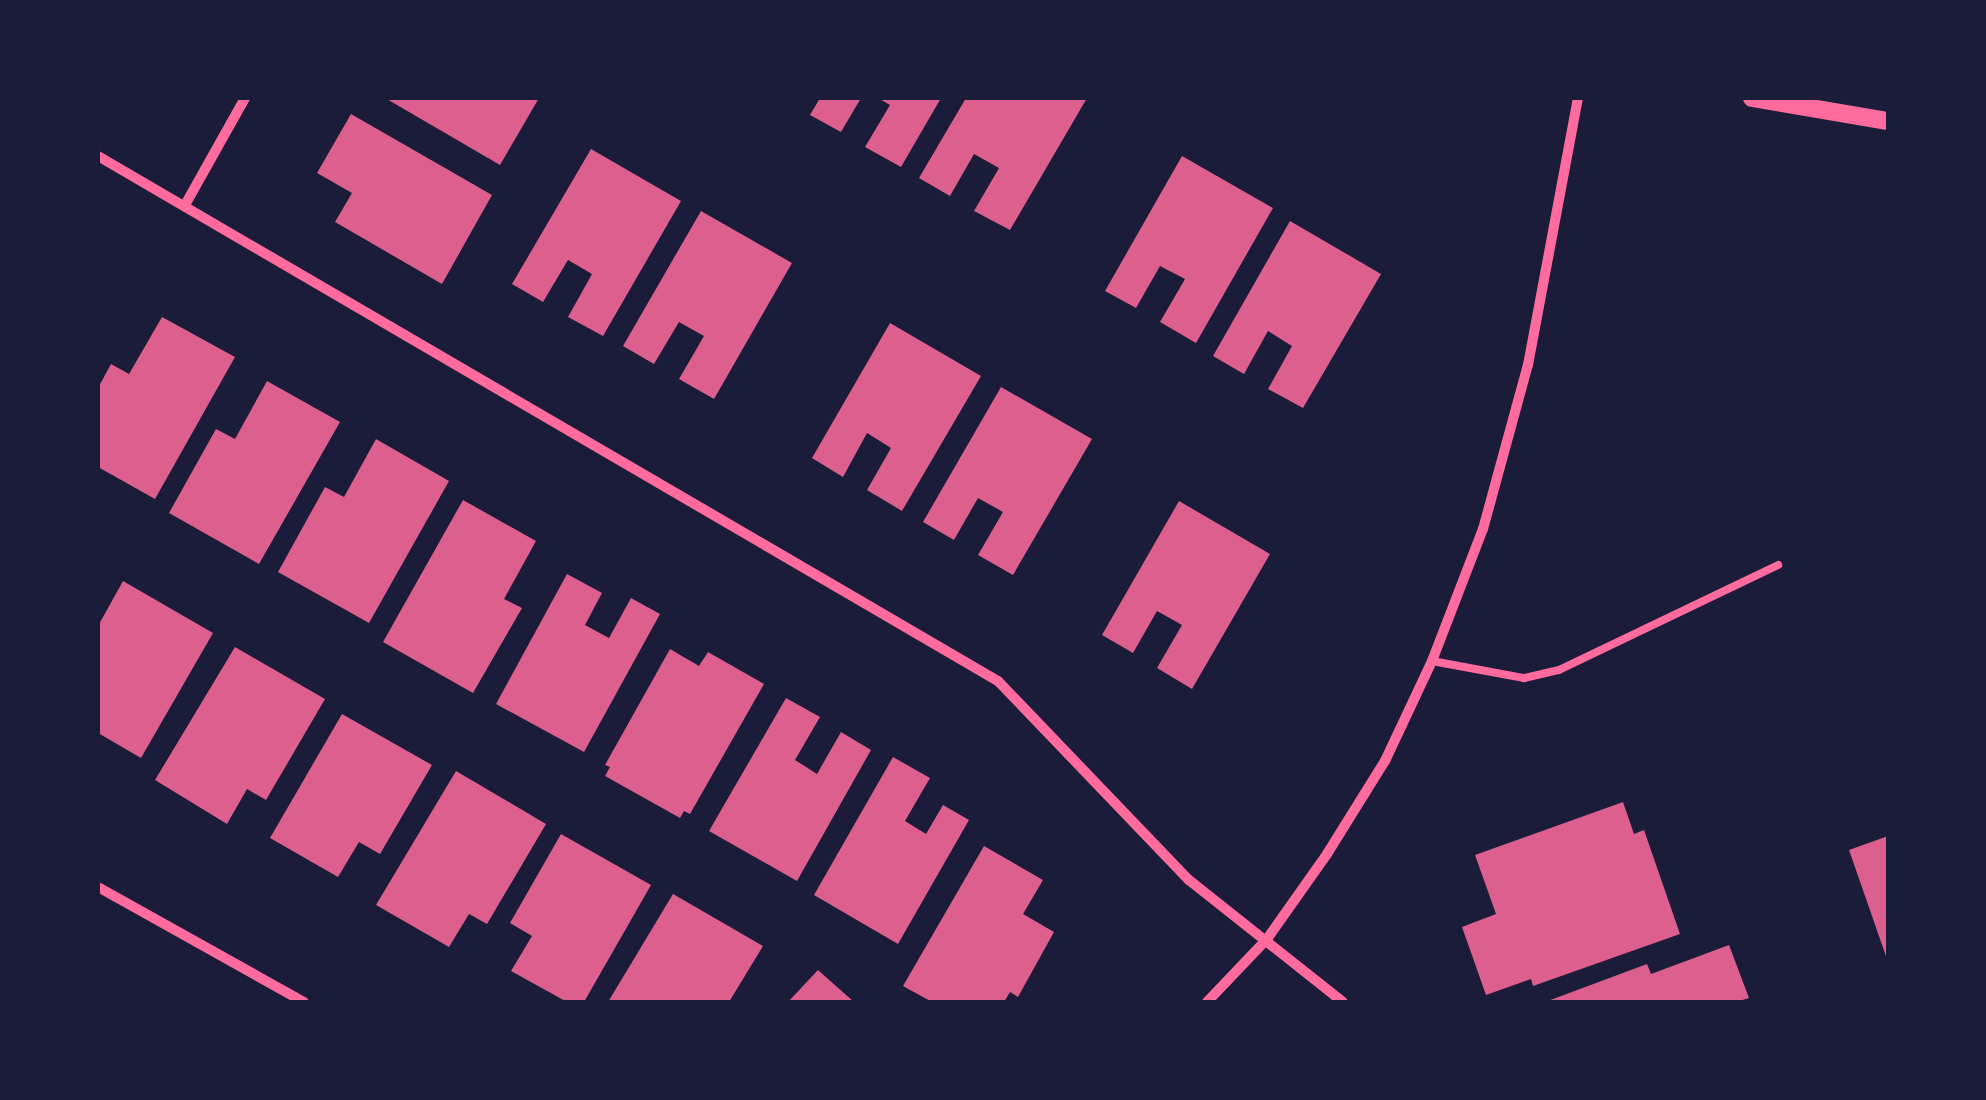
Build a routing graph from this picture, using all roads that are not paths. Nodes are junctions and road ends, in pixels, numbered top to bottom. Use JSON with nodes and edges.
{"nodes":[{"id":1,"x":246,"y":98,"type":"edge"},
{"id":2,"x":1578,"y":98,"type":"edge"},
{"id":3,"x":1752,"y":98,"type":"edge"},
{"id":4,"x":1888,"y":121,"type":"edge"},
{"id":5,"x":98,"y":156,"type":"edge"},
{"id":6,"x":185,"y":206,"type":"junction"},
{"id":7,"x":1778,"y":565,"type":"dead end"},
{"id":8,"x":1432,"y":661,"type":"junction"},
{"id":9,"x":98,"y":887,"type":"edge"},
{"id":10,"x":1267,"y":939,"type":"junction"},
{"id":11,"x":304,"y":1002,"type":"edge"},
{"id":12,"x":1207,"y":1002,"type":"edge"},
{"id":13,"x":1343,"y":1002,"type":"edge"}],
"edges":[{"from":1,"to":6,"type":"street"},
{"from":2,"to":8,"type":"street"},
{"from":3,"to":4,"type":"street"},
{"from":5,"to":6,"type":"street"},
{"from":6,"to":10,"type":"street"},
{"from":7,"to":8,"type":"lane"},
{"from":8,"to":10,"type":"street"},
{"from":9,"to":11,"type":"street"},
{"from":10,"to":12,"type":"street"},
{"from":10,"to":13,"type":"street"}]}
